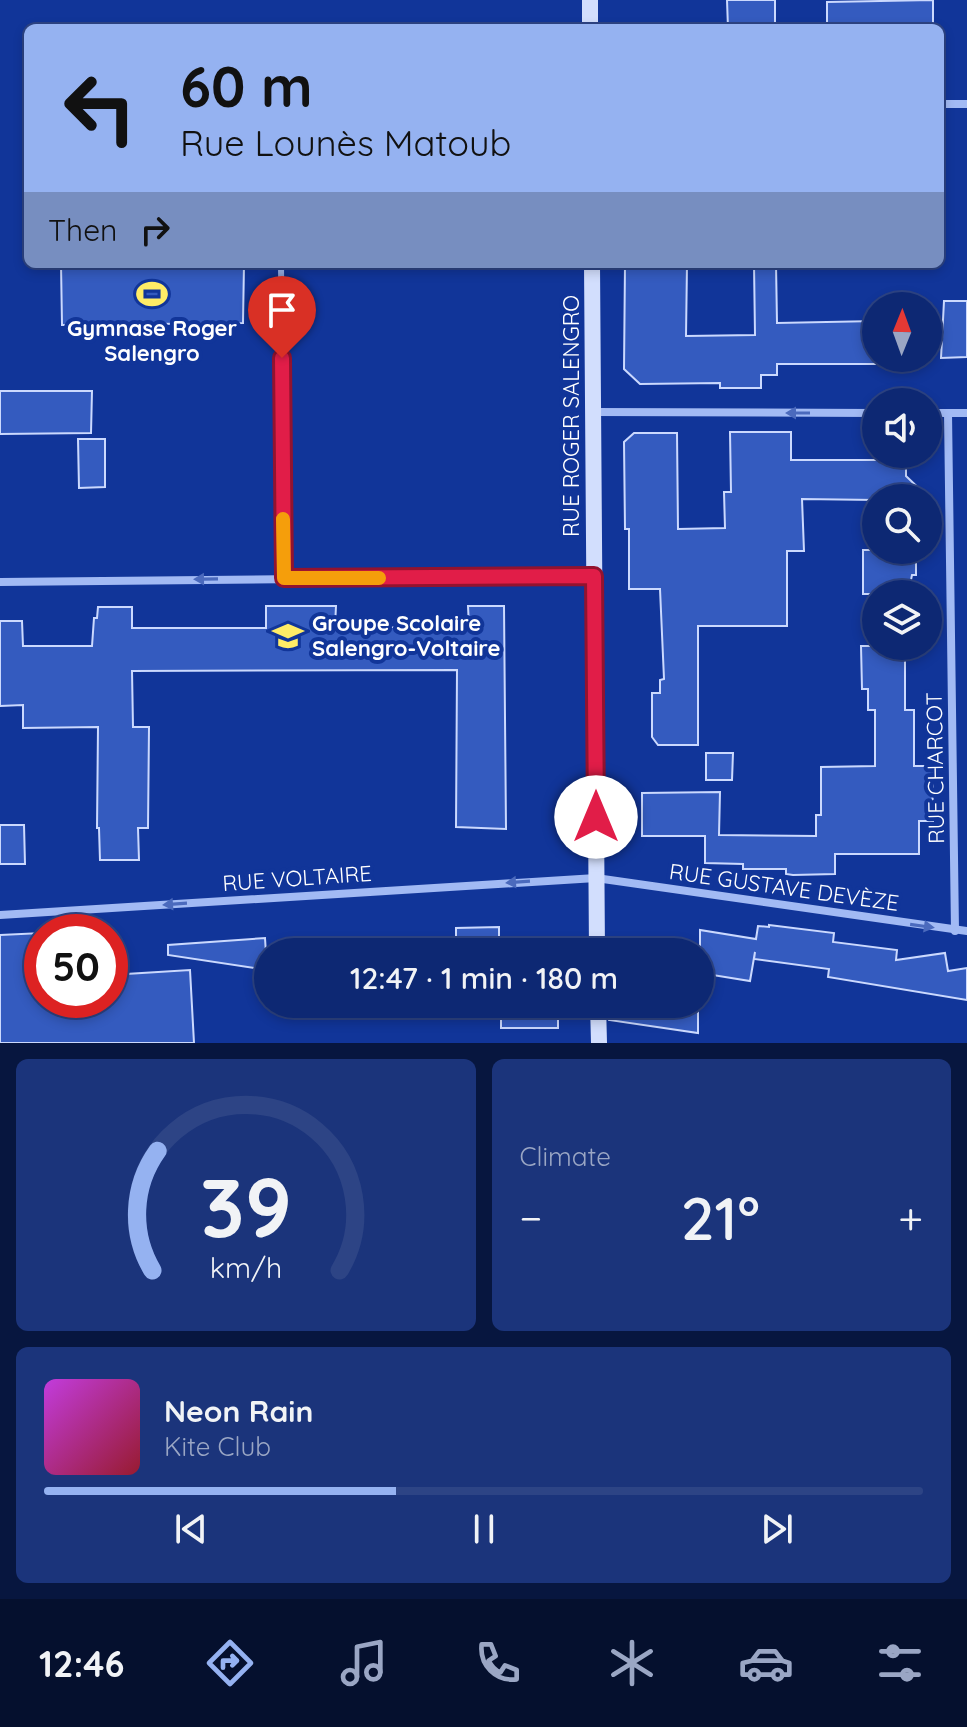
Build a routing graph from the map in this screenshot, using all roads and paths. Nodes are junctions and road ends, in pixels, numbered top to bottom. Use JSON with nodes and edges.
{"nodes":[{"id":1,"x":590,"y":0,"type":"edge"},
{"id":2,"x":590,"y":24,"type":"edge"},
{"id":3,"x":944,"y":104,"type":"edge"},
{"id":4,"x":967,"y":104,"type":"edge"},
{"id":5,"x":281,"y":268,"type":"edge"},
{"id":6,"x":592,"y":268,"type":"edge"},
{"id":7,"x":593,"y":412,"type":"junction"},
{"id":8,"x":862,"y":413,"type":"edge"},
{"id":9,"x":942,"y":413,"type":"edge"},
{"id":10,"x":948,"y":413,"type":"junction"},
{"id":11,"x":967,"y":413,"type":"edge"},
{"id":12,"x":594,"y":576,"type":"junction"},
{"id":13,"x":284,"y":578,"type":"junction"},
{"id":14,"x":0,"y":582,"type":"edge"},
{"id":15,"x":596,"y":878,"type":"junction"},
{"id":16,"x":0,"y":915,"type":"edge"},
{"id":17,"x":955,"y":931,"type":"junction"},
{"id":18,"x":967,"y":931,"type":"edge"},
{"id":19,"x":597,"y":938,"type":"edge"},
{"id":20,"x":598,"y":1018,"type":"edge"},
{"id":21,"x":599,"y":1043,"type":"edge"}],
"edges":[{"from":1,"to":2,"type":"main road"},
{"from":3,"to":4,"type":"street"},
{"from":5,"to":13,"type":"lane"},
{"from":6,"to":7,"type":"main road","name":"RUE ROGER SALENGRO"},
{"from":8,"to":7,"type":"street","one_way":true},
{"from":7,"to":12,"type":"main road","name":"RUE ROGER SALENGRO"},
{"from":9,"to":10,"type":"street"},
{"from":10,"to":11,"type":"street"},
{"from":10,"to":17,"type":"street","name":"RUE CHARCOT"},
{"from":12,"to":13,"type":"street"},
{"from":12,"to":15,"type":"main road","name":"RUE ROGER SALENGRO"},
{"from":13,"to":14,"type":"street","one_way":true},
{"from":15,"to":16,"type":"street","name":"RUE VOLTAIRE","one_way":true},
{"from":15,"to":17,"type":"street","name":"RUE GUSTAVE DEVÈZE","one_way":true},
{"from":15,"to":19,"type":"main road","name":"RUE ROGER SALENGRO"},
{"from":17,"to":18,"type":"street","name":"RUE GUSTAVE DEVÈZE"},
{"from":20,"to":21,"type":"main road"}]}
